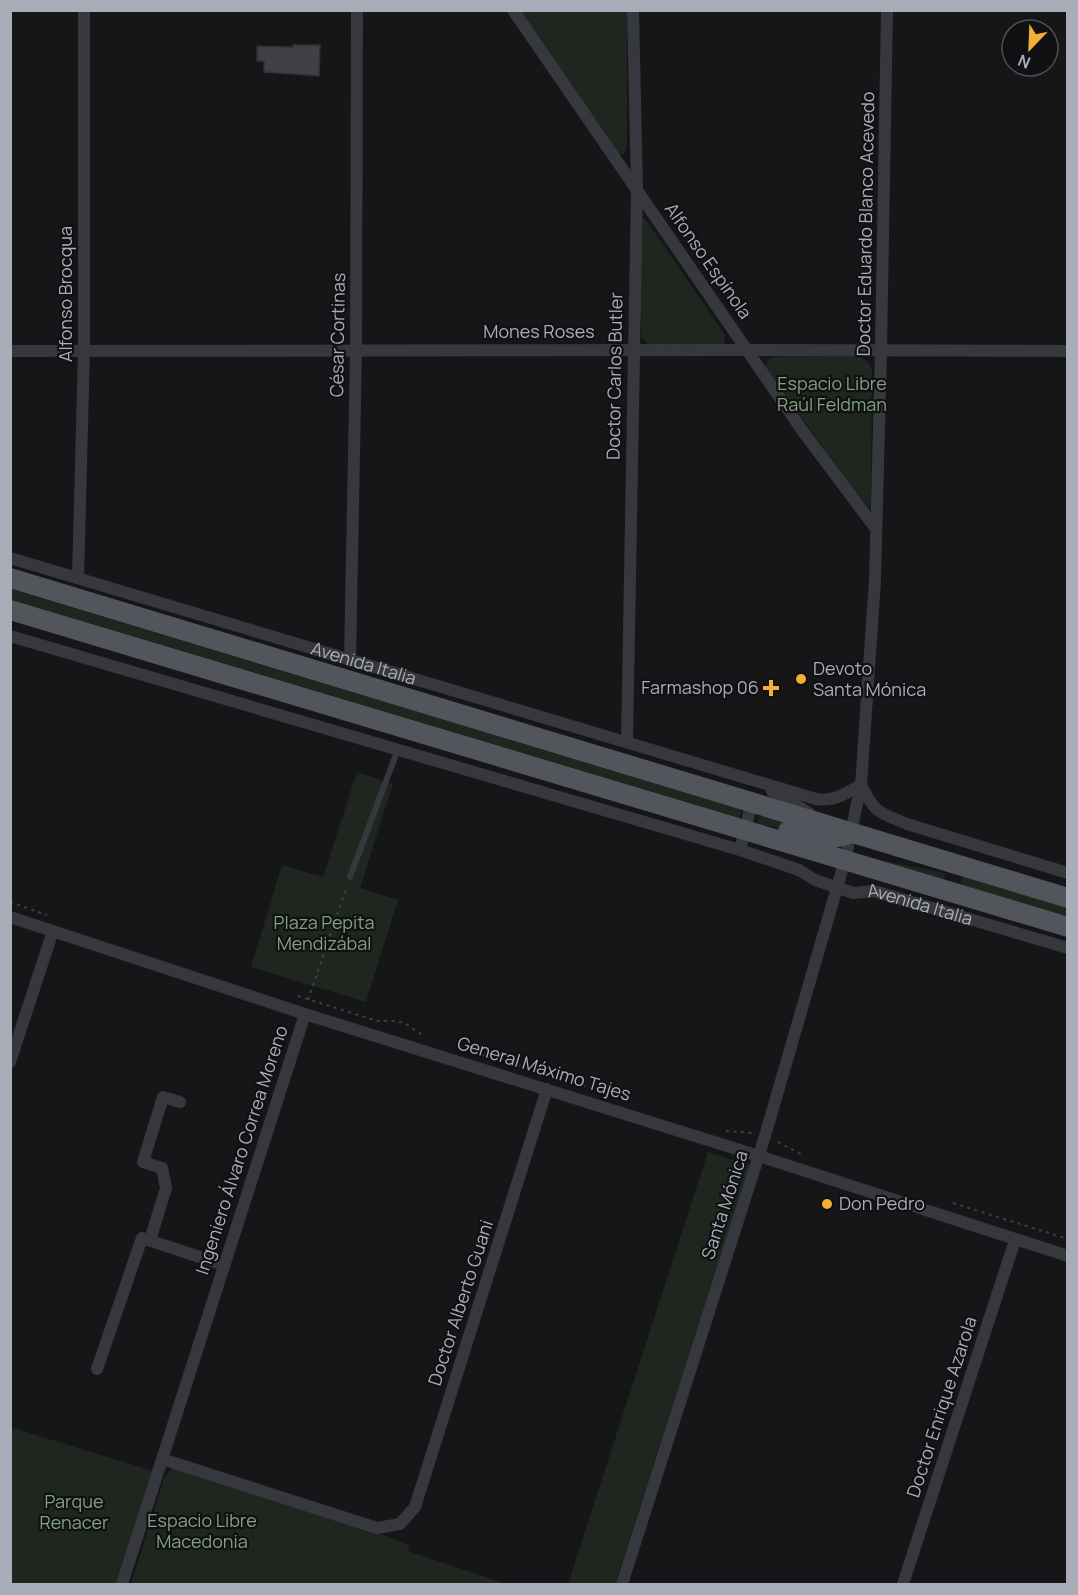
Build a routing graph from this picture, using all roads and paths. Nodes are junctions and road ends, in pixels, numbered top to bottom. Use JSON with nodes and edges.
{"nodes":[{"id":1,"x":84,"y":10,"type":"edge"},
{"id":2,"x":357,"y":10,"type":"edge"},
{"id":3,"x":513,"y":10,"type":"edge"},
{"id":4,"x":633,"y":10,"type":"edge"},
{"id":5,"x":888,"y":10,"type":"edge"},
{"id":6,"x":637,"y":189,"type":"junction"},
{"id":7,"x":634,"y":350,"type":"junction"},
{"id":8,"x":747,"y":350,"type":"junction"},
{"id":9,"x":882,"y":350,"type":"junction"},
{"id":10,"x":10,"y":351,"type":"edge"},
{"id":11,"x":84,"y":351,"type":"junction"},
{"id":12,"x":356,"y":351,"type":"junction"},
{"id":13,"x":1068,"y":351,"type":"edge"},
{"id":14,"x":876,"y":529,"type":"junction"},
{"id":15,"x":10,"y":558,"type":"edge"},
{"id":16,"x":10,"y":578,"type":"edge"},
{"id":17,"x":78,"y":578,"type":"junction"},
{"id":18,"x":10,"y":610,"type":"edge"},
{"id":19,"x":10,"y":636,"type":"edge"},
{"id":20,"x":350,"y":660,"type":"junction"},
{"id":21,"x":406,"y":729,"type":"junction"},
{"id":22,"x":627,"y":742,"type":"junction"},
{"id":23,"x":398,"y":749,"type":"junction"},
{"id":24,"x":716,"y":768,"type":"junction"},
{"id":25,"x":755,"y":780,"type":"junction"},
{"id":26,"x":861,"y":785,"type":"junction"},
{"id":27,"x":709,"y":790,"type":"junction"},
{"id":28,"x":752,"y":802,"type":"junction"},
{"id":29,"x":669,"y":807,"type":"junction"},
{"id":30,"x":827,"y":825,"type":"junction"},
{"id":31,"x":664,"y":827,"type":"junction"},
{"id":32,"x":745,"y":830,"type":"junction"},
{"id":33,"x":852,"y":833,"type":"junction"},
{"id":34,"x":740,"y":849,"type":"junction"},
{"id":35,"x":845,"y":860,"type":"junction"},
{"id":36,"x":1068,"y":873,"type":"edge"},
{"id":37,"x":350,"y":877,"type":"joint"},
{"id":38,"x":951,"y":878,"type":"junction"},
{"id":39,"x":837,"y":888,"type":"junction"},
{"id":40,"x":1068,"y":898,"type":"edge"},
{"id":41,"x":10,"y":902,"type":"edge"},
{"id":42,"x":10,"y":917,"type":"edge"},
{"id":43,"x":54,"y":925,"type":"junction"},
{"id":44,"x":1068,"y":927,"type":"edge"},
{"id":45,"x":1068,"y":948,"type":"edge"},
{"id":46,"x":297,"y":996,"type":"dead end"},
{"id":47,"x":308,"y":1000,"type":"junction"},
{"id":48,"x":305,"y":1014,"type":"junction"},
{"id":49,"x":424,"y":1036,"type":"dead end"},
{"id":50,"x":459,"y":1047,"type":"dead end"},
{"id":51,"x":10,"y":1062,"type":"edge"},
{"id":52,"x":547,"y":1089,"type":"junction"},
{"id":53,"x":626,"y":1099,"type":"dead end"},
{"id":54,"x":180,"y":1102,"type":"dead end"},
{"id":55,"x":723,"y":1130,"type":"dead end"},
{"id":56,"x":765,"y":1136,"type":"junction"},
{"id":57,"x":759,"y":1156,"type":"junction"},
{"id":58,"x":818,"y":1175,"type":"junction"},
{"id":59,"x":150,"y":1240,"type":"junction"},
{"id":60,"x":1015,"y":1240,"type":"junction"},
{"id":61,"x":1068,"y":1256,"type":"edge"},
{"id":62,"x":224,"y":1265,"type":"junction"},
{"id":63,"x":98,"y":1369,"type":"dead end"},
{"id":64,"x":162,"y":1459,"type":"junction"},
{"id":65,"x":122,"y":1584,"type":"edge"},
{"id":66,"x":622,"y":1584,"type":"edge"},
{"id":67,"x":903,"y":1584,"type":"edge"}],
"edges":[{"from":1,"to":11,"type":"street","name":"Alfonso Brocqua"},
{"from":2,"to":12,"type":"street","name":"César Cortinas"},
{"from":3,"to":6,"type":"street","name":"Alfonso Espínola"},
{"from":4,"to":6,"type":"street","name":"Doctor Carlos Butler"},
{"from":5,"to":9,"type":"street","name":"Doctor Eduardo Blanco Acevedo"},
{"from":6,"to":7,"type":"street","name":"Doctor Carlos Butler"},
{"from":6,"to":8,"type":"street","name":"Alfonso Espínola"},
{"from":7,"to":8,"type":"street","name":"Mones Roses"},
{"from":7,"to":12,"type":"street","name":"Mones Roses"},
{"from":7,"to":22,"type":"street","name":"Doctor Carlos Butler"},
{"from":8,"to":9,"type":"street","name":"Mones Roses"},
{"from":8,"to":14,"type":"street","name":"Alfonso Espínola"},
{"from":9,"to":13,"type":"street","name":"Mones Roses"},
{"from":9,"to":14,"type":"street","name":"Doctor Eduardo Blanco Acevedo"},
{"from":10,"to":11,"type":"street","name":"Mones Roses"},
{"from":11,"to":12,"type":"street","name":"Mones Roses"},
{"from":11,"to":17,"type":"street","name":"Alfonso Brocqua"},
{"from":12,"to":20,"type":"street","name":"César Cortinas"},
{"from":14,"to":26,"type":"street","name":"Doctor Eduardo Blanco Acevedo"},
{"from":15,"to":17,"type":"street","name":"Avenida Italia"},
{"from":16,"to":27,"type":"main road","name":"Avenida Italia"},
{"from":17,"to":20,"type":"street","name":"Avenida Italia"},
{"from":18,"to":21,"type":"main road","name":"Avenida Italia"},
{"from":19,"to":23,"type":"street","name":"Avenida Italia"},
{"from":20,"to":22,"type":"street","name":"Avenida Italia"},
{"from":21,"to":23,"type":"street"},
{"from":21,"to":29,"type":"main road","name":"Avenida Italia"},
{"from":22,"to":24,"type":"street","name":"Avenida Italia"},
{"from":23,"to":31,"type":"street","name":"Avenida Italia"},
{"from":23,"to":37,"type":"lane"},
{"from":24,"to":25,"type":"street","name":"Avenida Italia"},
{"from":24,"to":27,"type":"street"},
{"from":25,"to":26,"type":"street","name":"Avenida Italia"},
{"from":25,"to":30,"type":"street","name":"Avenida Italia"},
{"from":26,"to":33,"type":"street","name":"Doctor Eduardo Blanco Acevedo"},
{"from":26,"to":36,"type":"street"},
{"from":27,"to":28,"type":"main road","name":"Avenida Italia"},
{"from":28,"to":30,"type":"main road","name":"Avenida Italia"},
{"from":28,"to":32,"type":"street"},
{"from":29,"to":31,"type":"street"},
{"from":29,"to":32,"type":"main road","name":"Avenida Italia"},
{"from":30,"to":33,"type":"main road","name":"Avenida Italia"},
{"from":31,"to":34,"type":"street","name":"Avenida Italia"},
{"from":32,"to":33,"type":"main road"},
{"from":32,"to":34,"type":"street"},
{"from":32,"to":35,"type":"main road","name":"Avenida Italia"},
{"from":33,"to":35,"type":"street","name":"Santa Mónica"},
{"from":33,"to":38,"type":"main road","name":"Avenida Italia"},
{"from":34,"to":39,"type":"street","name":"Avenida Italia"},
{"from":35,"to":38,"type":"main road","name":"Avenida Italia"},
{"from":35,"to":38,"type":"main road"},
{"from":35,"to":39,"type":"street","name":"Santa Mónica"},
{"from":37,"to":47,"type":"path","name":"Ingeniero Álvaro Correa Moreno"},
{"from":38,"to":40,"type":"main road","name":"Avenida Italia"},
{"from":38,"to":44,"type":"main road","name":"Avenida Italia"},
{"from":39,"to":45,"type":"street","name":"Avenida Italia"},
{"from":39,"to":56,"type":"street","name":"Santa Mónica"},
{"from":41,"to":43,"type":"path"},
{"from":42,"to":43,"type":"street","name":"General Máximo Tajes"},
{"from":43,"to":48,"type":"street","name":"General Máximo Tajes"},
{"from":43,"to":51,"type":"street"},
{"from":46,"to":47,"type":"path"},
{"from":47,"to":48,"type":"path","name":"Ingeniero Álvaro Correa Moreno"},
{"from":47,"to":49,"type":"path"},
{"from":48,"to":52,"type":"street","name":"General Máximo Tajes"},
{"from":48,"to":62,"type":"street","name":"Ingeniero Álvaro Correa Moreno"},
{"from":50,"to":53,"type":"path"},
{"from":52,"to":57,"type":"street","name":"General Máximo Tajes"},
{"from":52,"to":64,"type":"street","name":"Doctor Alberto Guani"},
{"from":54,"to":59,"type":"street"},
{"from":55,"to":56,"type":"path"},
{"from":56,"to":57,"type":"street","name":"Santa Mónica"},
{"from":56,"to":58,"type":"path"},
{"from":57,"to":58,"type":"street","name":"General Máximo Tajes"},
{"from":57,"to":66,"type":"street","name":"Santa Mónica"},
{"from":58,"to":60,"type":"street","name":"General Máximo Tajes"},
{"from":59,"to":62,"type":"street"},
{"from":59,"to":63,"type":"street"},
{"from":60,"to":61,"type":"street","name":"General Máximo Tajes"},
{"from":60,"to":67,"type":"street","name":"Doctor Enrique Azarola"},
{"from":62,"to":64,"type":"street","name":"Ingeniero Álvaro Correa Moreno"},
{"from":64,"to":65,"type":"street","name":"Ingeniero Álvaro Correa Moreno"}]}
